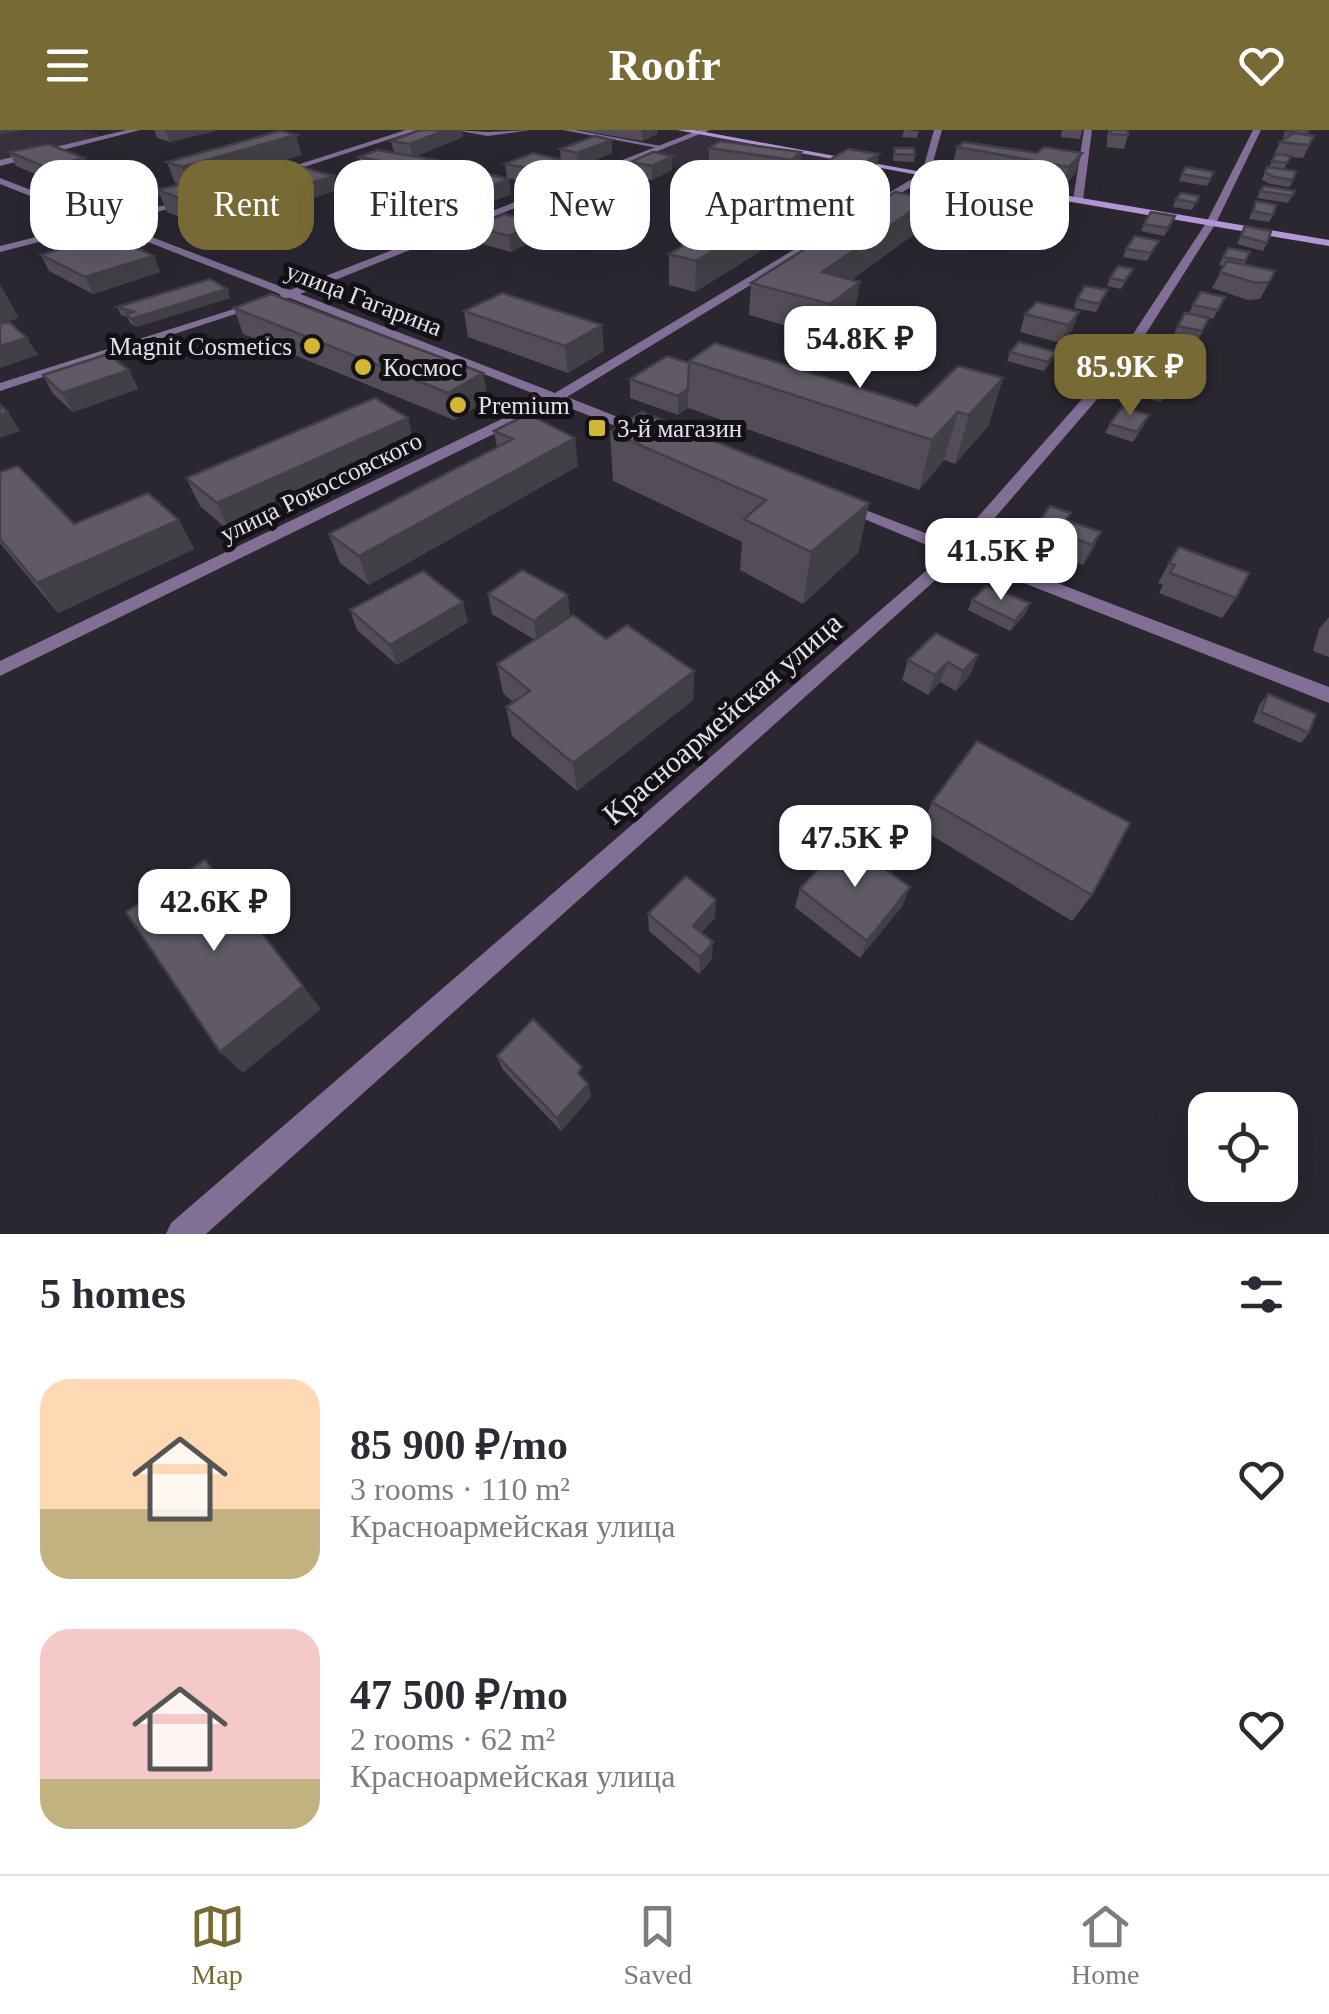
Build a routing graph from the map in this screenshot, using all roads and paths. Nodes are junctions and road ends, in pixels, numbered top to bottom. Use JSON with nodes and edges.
{"nodes":[{"id":1,"x":136,"y":130,"type":"edge"},
{"id":2,"x":414,"y":130,"type":"edge"},
{"id":3,"x":458,"y":130,"type":"edge"},
{"id":4,"x":528,"y":130,"type":"edge"},
{"id":5,"x":566,"y":130,"type":"edge"},
{"id":6,"x":681,"y":130,"type":"edge"},
{"id":7,"x":938,"y":130,"type":"edge"},
{"id":8,"x":1088,"y":130,"type":"edge"},
{"id":9,"x":1257,"y":130,"type":"edge"},
{"id":10,"x":703,"y":132,"type":"edge"},
{"id":11,"x":663,"y":148,"type":"junction"},
{"id":12,"x":930,"y":160,"type":"edge"},
{"id":13,"x":314,"y":162,"type":"edge"},
{"id":14,"x":0,"y":163,"type":"edge"},
{"id":15,"x":910,"y":171,"type":"edge"},
{"id":16,"x":0,"y":180,"type":"edge"},
{"id":17,"x":910,"y":184,"type":"edge"},
{"id":18,"x":30,"y":192,"type":"edge"},
{"id":19,"x":1069,"y":198,"type":"edge"},
{"id":20,"x":1078,"y":200,"type":"junction"},
{"id":21,"x":1211,"y":223,"type":"junction"},
{"id":22,"x":30,"y":241,"type":"edge"},
{"id":23,"x":158,"y":243,"type":"edge"},
{"id":24,"x":1329,"y":244,"type":"edge"},
{"id":25,"x":0,"y":249,"type":"edge"},
{"id":26,"x":290,"y":295,"type":"junction"},
{"id":27,"x":0,"y":387,"type":"edge"},
{"id":28,"x":556,"y":398,"type":"junction"},
{"id":29,"x":658,"y":437,"type":"edge"},
{"id":30,"x":816,"y":497,"type":"edge"},
{"id":31,"x":958,"y":550,"type":"junction"},
{"id":32,"x":0,"y":669,"type":"edge"},
{"id":33,"x":1329,"y":696,"type":"edge"},
{"id":34,"x":182,"y":1234,"type":"edge"}],
"edges":[{"from":1,"to":14,"type":"street"},
{"from":2,"to":13,"type":"street"},
{"from":3,"to":4,"type":"lane"},
{"from":5,"to":11,"type":"lane"},
{"from":6,"to":10,"type":"street"},
{"from":7,"to":12,"type":"street"},
{"from":8,"to":20,"type":"street"},
{"from":9,"to":21,"type":"street","name":"Красноармейская улица"},
{"from":10,"to":11,"type":"street"},
{"from":10,"to":15,"type":"street"},
{"from":11,"to":26,"type":"street"},
{"from":16,"to":18,"type":"street","name":"улица Гагарина"},
{"from":17,"to":28,"type":"street","name":"улица Рокоссовского"},
{"from":19,"to":20,"type":"street"},
{"from":20,"to":21,"type":"street"},
{"from":21,"to":24,"type":"street"},
{"from":21,"to":31,"type":"street","name":"Красноармейская улица"},
{"from":22,"to":25,"type":"street"},
{"from":23,"to":26,"type":"street","name":"улица Гагарина"},
{"from":26,"to":27,"type":"street"},
{"from":26,"to":28,"type":"street","name":"улица Гагарина"},
{"from":28,"to":29,"type":"street","name":"улица Гагарина"},
{"from":28,"to":32,"type":"street","name":"улица Рокоссовского"},
{"from":30,"to":31,"type":"street"},
{"from":31,"to":33,"type":"street"},
{"from":31,"to":34,"type":"street","name":"Красноармейская улица"}]}
